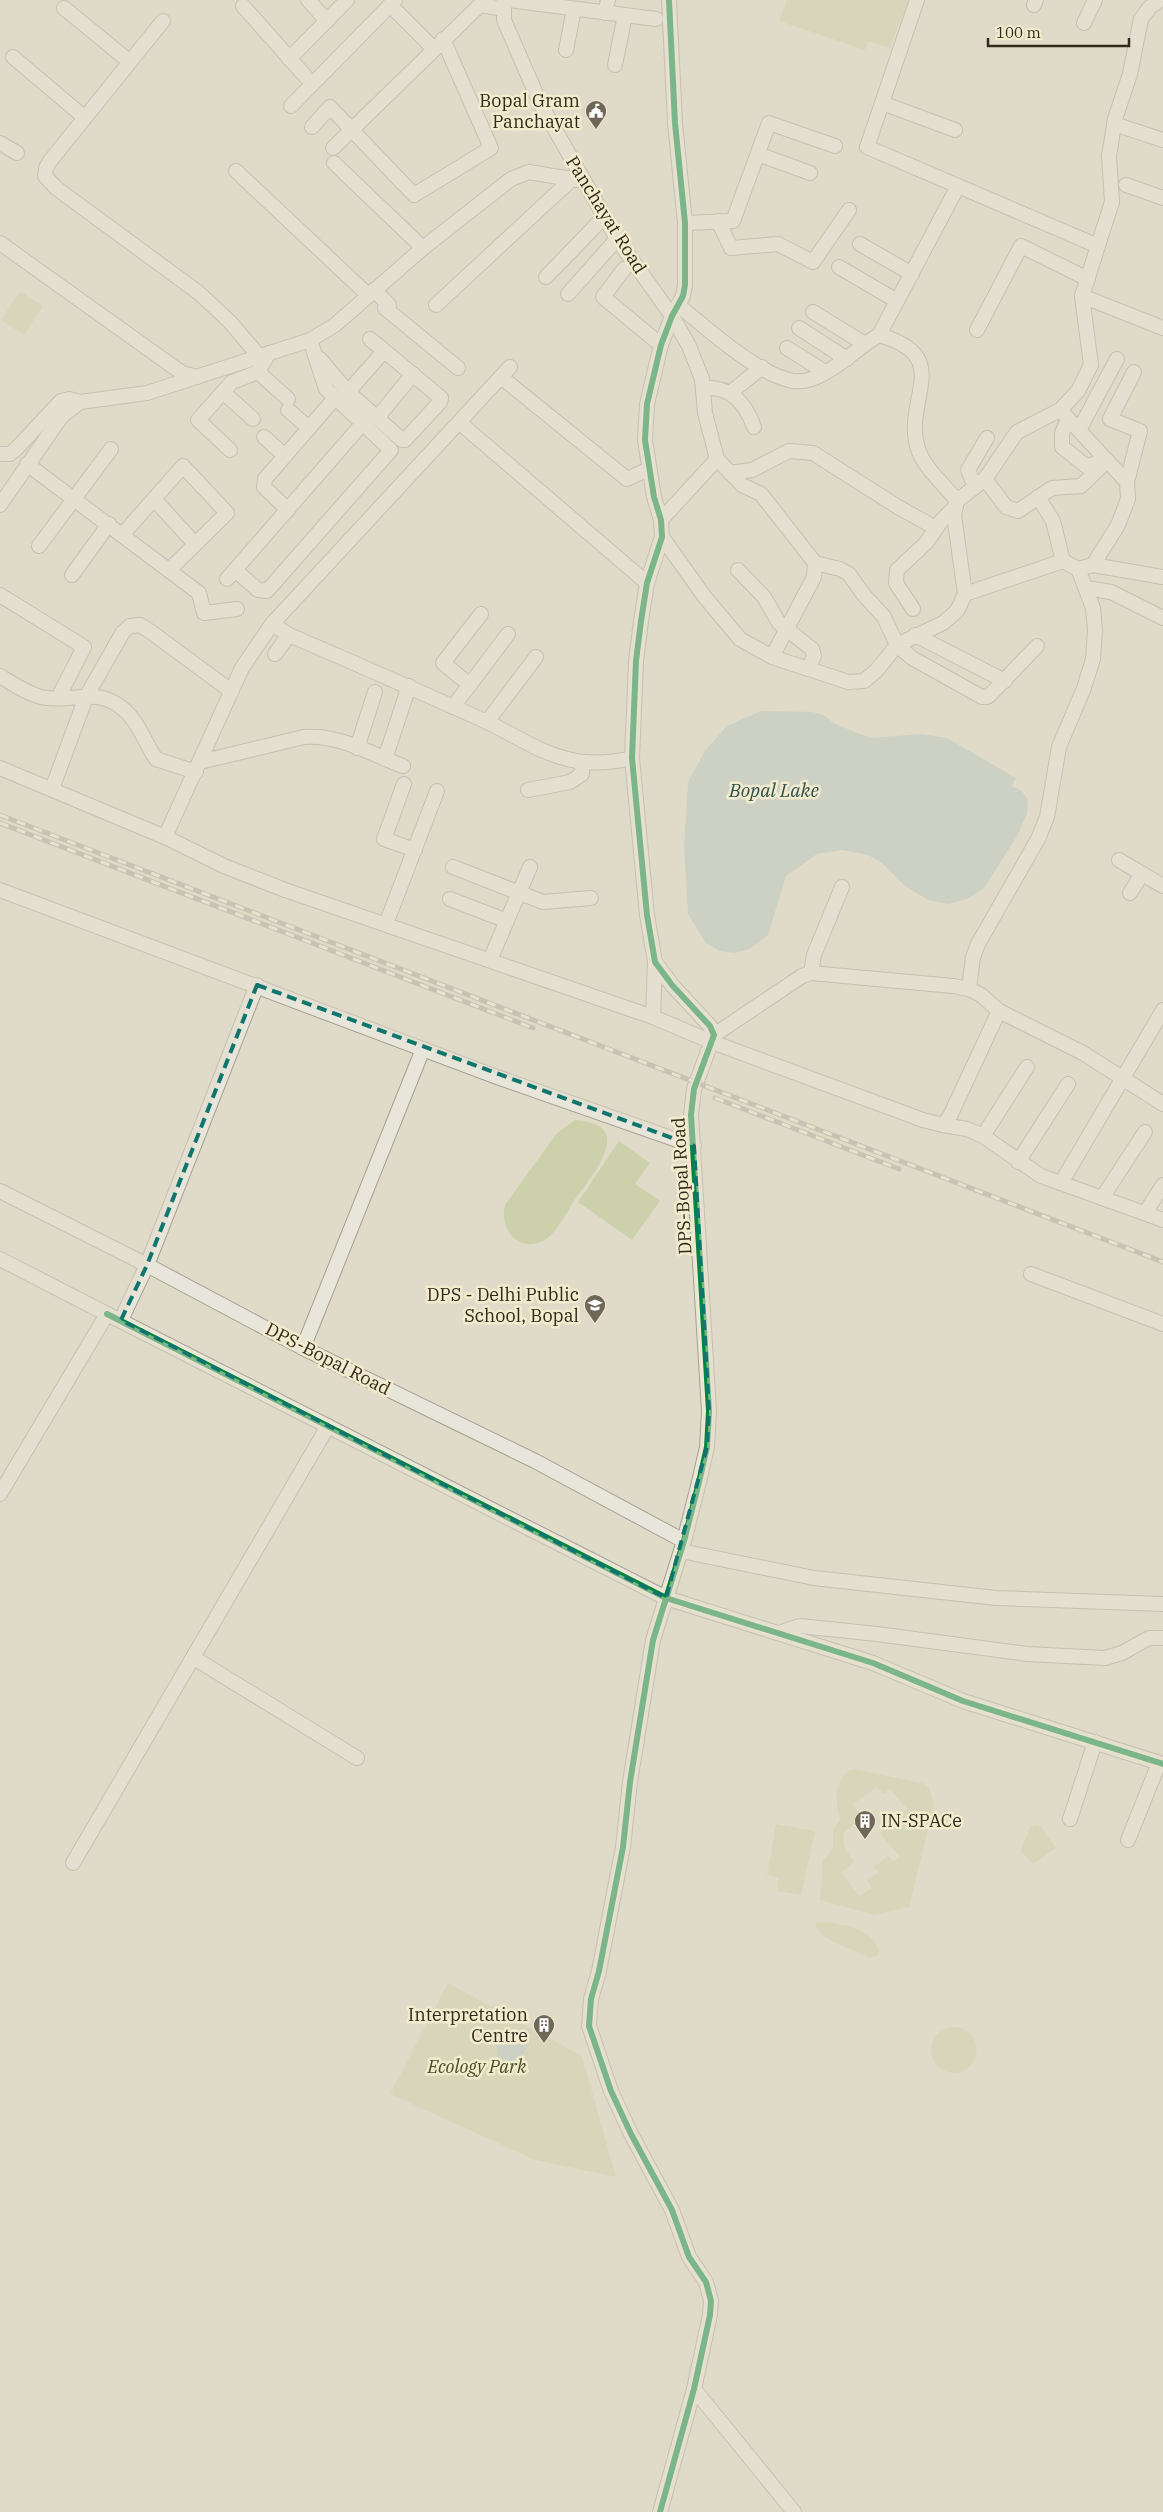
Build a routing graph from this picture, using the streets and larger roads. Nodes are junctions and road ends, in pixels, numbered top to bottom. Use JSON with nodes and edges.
{"nodes":[{"id":1,"x":308,"y":0,"type":"edge"},
{"id":2,"x":347,"y":0,"type":"edge"},
{"id":3,"x":669,"y":0,"type":"edge"},
{"id":4,"x":917,"y":0,"type":"edge"},
{"id":5,"x":1095,"y":0,"type":"edge"},
{"id":6,"x":1160,"y":0,"type":"edge"},
{"id":7,"x":393,"y":3,"type":"edge"},
{"id":8,"x":505,"y":3,"type":"edge"},
{"id":9,"x":243,"y":6,"type":"dead end"},
{"id":10,"x":607,"y":6,"type":"edge"},
{"id":11,"x":64,"y":8,"type":"dead end"},
{"id":12,"x":574,"y":9,"type":"junction"},
{"id":13,"x":625,"y":15,"type":"junction"},
{"id":14,"x":656,"y":19,"type":"dead end"},
{"id":15,"x":163,"y":21,"type":"dead end"},
{"id":16,"x":327,"y":21,"type":"junction"},
{"id":17,"x":1084,"y":23,"type":"dead end"},
{"id":18,"x":438,"y":43,"type":"junction"},
{"id":19,"x":566,"y":50,"type":"dead end"},
{"id":20,"x":13,"y":57,"type":"dead end"},
{"id":21,"x":290,"y":59,"type":"junction"},
{"id":22,"x":130,"y":62,"type":"junction"},
{"id":23,"x":615,"y":65,"type":"dead end"},
{"id":24,"x":306,"y":77,"type":"dead end"},
{"id":25,"x":882,"y":103,"type":"junction"},
{"id":26,"x":290,"y":106,"type":"dead end"},
{"id":27,"x":84,"y":117,"type":"junction"},
{"id":28,"x":1114,"y":124,"type":"junction"},
{"id":29,"x":312,"y":127,"type":"dead end"},
{"id":30,"x":352,"y":128,"type":"junction"},
{"id":31,"x":955,"y":130,"type":"dead end"},
{"id":32,"x":1163,"y":140,"type":"edge"},
{"id":33,"x":0,"y":142,"type":"edge"},
{"id":34,"x":835,"y":146,"type":"dead end"},
{"id":35,"x":333,"y":148,"type":"dead end"},
{"id":36,"x":17,"y":153,"type":"dead end"},
{"id":37,"x":758,"y":154,"type":"junction"},
{"id":38,"x":334,"y":163,"type":"dead end"},
{"id":39,"x":236,"y":171,"type":"dead end"},
{"id":40,"x":810,"y":173,"type":"dead end"},
{"id":41,"x":578,"y":180,"type":"junction"},
{"id":42,"x":1126,"y":184,"type":"dead end"},
{"id":43,"x":958,"y":186,"type":"junction"},
{"id":44,"x":1163,"y":198,"type":"edge"},
{"id":45,"x":849,"y":210,"type":"dead end"},
{"id":46,"x":604,"y":217,"type":"junction"},
{"id":47,"x":718,"y":221,"type":"junction"},
{"id":48,"x":685,"y":223,"type":"junction"},
{"id":49,"x":617,"y":239,"type":"junction"},
{"id":50,"x":0,"y":243,"type":"edge"},
{"id":51,"x":860,"y":244,"type":"dead end"},
{"id":52,"x":1098,"y":246,"type":"junction"},
{"id":53,"x":423,"y":248,"type":"junction"},
{"id":54,"x":839,"y":267,"type":"dead end"},
{"id":55,"x":624,"y":269,"type":"dead end"},
{"id":56,"x":912,"y":274,"type":"junction"},
{"id":57,"x":546,"y":277,"type":"dead end"},
{"id":58,"x":1088,"y":279,"type":"junction"},
{"id":59,"x":371,"y":293,"type":"junction"},
{"id":60,"x":568,"y":294,"type":"dead end"},
{"id":61,"x":1082,"y":296,"type":"junction"},
{"id":62,"x":897,"y":301,"type":"junction"},
{"id":63,"x":436,"y":305,"type":"dead end"},
{"id":64,"x":675,"y":311,"type":"junction"},
{"id":65,"x":814,"y":312,"type":"dead end"},
{"id":66,"x":799,"y":328,"type":"dead end"},
{"id":67,"x":1163,"y":328,"type":"edge"},
{"id":68,"x":977,"y":330,"type":"dead end"},
{"id":69,"x":879,"y":335,"type":"junction"},
{"id":70,"x":370,"y":339,"type":"dead end"},
{"id":71,"x":310,"y":340,"type":"junction"},
{"id":72,"x":865,"y":344,"type":"junction"},
{"id":73,"x":661,"y":345,"type":"junction"},
{"id":74,"x":787,"y":348,"type":"dead end"},
{"id":75,"x":384,"y":350,"type":"junction"},
{"id":76,"x":264,"y":354,"type":"junction"},
{"id":77,"x":317,"y":356,"type":"junction"},
{"id":78,"x":847,"y":358,"type":"junction"},
{"id":79,"x":1117,"y":359,"type":"dead end"},
{"id":80,"x":762,"y":367,"type":"junction"},
{"id":81,"x":458,"y":368,"type":"dead end"},
{"id":82,"x":258,"y":372,"type":"junction"},
{"id":83,"x":825,"y":372,"type":"junction"},
{"id":84,"x":1134,"y":372,"type":"dead end"},
{"id":85,"x":413,"y":374,"type":"junction"},
{"id":86,"x":197,"y":376,"type":"junction"},
{"id":87,"x":703,"y":388,"type":"junction"},
{"id":88,"x":223,"y":392,"type":"junction"},
{"id":89,"x":348,"y":392,"type":"junction"},
{"id":90,"x":730,"y":393,"type":"junction"},
{"id":91,"x":335,"y":398,"type":"junction"},
{"id":92,"x":80,"y":402,"type":"junction"},
{"id":93,"x":1064,"y":414,"type":"junction"},
{"id":94,"x":377,"y":418,"type":"junction"},
{"id":95,"x":253,"y":419,"type":"dead end"},
{"id":96,"x":460,"y":422,"type":"junction"},
{"id":97,"x":362,"y":423,"type":"junction"},
{"id":98,"x":754,"y":427,"type":"dead end"},
{"id":99,"x":309,"y":428,"type":"junction"},
{"id":100,"x":1079,"y":430,"type":"junction"},
{"id":101,"x":264,"y":437,"type":"dead end"},
{"id":102,"x":987,"y":438,"type":"dead end"},
{"id":103,"x":111,"y":449,"type":"dead end"},
{"id":104,"x":230,"y":450,"type":"dead end"},
{"id":105,"x":0,"y":454,"type":"edge"},
{"id":106,"x":285,"y":456,"type":"junction"},
{"id":107,"x":717,"y":459,"type":"junction"},
{"id":108,"x":1107,"y":461,"type":"junction"},
{"id":109,"x":27,"y":464,"type":"junction"},
{"id":110,"x":649,"y":469,"type":"junction"},
{"id":111,"x":730,"y":473,"type":"junction"},
{"id":112,"x":1126,"y":482,"type":"junction"},
{"id":113,"x":980,"y":483,"type":"junction"},
{"id":114,"x":1038,"y":497,"type":"junction"},
{"id":115,"x":75,"y":498,"type":"junction"},
{"id":116,"x":154,"y":499,"type":"junction"},
{"id":117,"x":956,"y":504,"type":"junction"},
{"id":118,"x":0,"y":505,"type":"edge"},
{"id":119,"x":288,"y":510,"type":"junction"},
{"id":120,"x":661,"y":520,"type":"junction"},
{"id":121,"x":109,"y":524,"type":"junction"},
{"id":122,"x":936,"y":528,"type":"junction"},
{"id":123,"x":123,"y":534,"type":"junction"},
{"id":124,"x":662,"y":537,"type":"junction"},
{"id":125,"x":195,"y":544,"type":"junction"},
{"id":126,"x":39,"y":546,"type":"dead end"},
{"id":127,"x":1063,"y":560,"type":"junction"},
{"id":128,"x":815,"y":563,"type":"junction"},
{"id":129,"x":1093,"y":565,"type":"junction"},
{"id":130,"x":1078,"y":569,"type":"junction"},
{"id":131,"x":168,"y":570,"type":"junction"},
{"id":132,"x":738,"y":570,"type":"dead end"},
{"id":133,"x":72,"y":575,"type":"dead end"},
{"id":134,"x":1163,"y":578,"type":"edge"},
{"id":135,"x":647,"y":583,"type":"junction"},
{"id":136,"x":1087,"y":588,"type":"junction"},
{"id":137,"x":965,"y":594,"type":"junction"},
{"id":138,"x":0,"y":595,"type":"edge"},
{"id":139,"x":237,"y":609,"type":"dead end"},
{"id":140,"x":913,"y":609,"type":"dead end"},
{"id":141,"x":481,"y":614,"type":"dead end"},
{"id":142,"x":1163,"y":618,"type":"edge"},
{"id":143,"x":272,"y":624,"type":"junction"},
{"id":144,"x":786,"y":630,"type":"junction"},
{"id":145,"x":508,"y":634,"type":"dead end"},
{"id":146,"x":289,"y":635,"type":"junction"},
{"id":147,"x":915,"y":635,"type":"junction"},
{"id":148,"x":897,"y":645,"type":"junction"},
{"id":149,"x":1037,"y":646,"type":"dead end"},
{"id":150,"x":275,"y":654,"type":"dead end"},
{"id":151,"x":536,"y":657,"type":"dead end"},
{"id":152,"x":772,"y":657,"type":"junction"},
{"id":153,"x":808,"y":669,"type":"junction"},
{"id":154,"x":0,"y":676,"type":"edge"},
{"id":155,"x":1005,"y":681,"type":"junction"},
{"id":156,"x":470,"y":685,"type":"junction"},
{"id":157,"x":409,"y":686,"type":"junction"},
{"id":158,"x":231,"y":691,"type":"junction"},
{"id":159,"x":375,"y":692,"type":"dead end"},
{"id":160,"x":86,"y":697,"type":"junction"},
{"id":161,"x":58,"y":698,"type":"junction"},
{"id":162,"x":453,"y":707,"type":"junction"},
{"id":163,"x":487,"y":722,"type":"junction"},
{"id":164,"x":357,"y":748,"type":"junction"},
{"id":165,"x":632,"y":758,"type":"junction"},
{"id":166,"x":385,"y":759,"type":"junction"},
{"id":167,"x":583,"y":762,"type":"junction"},
{"id":168,"x":403,"y":766,"type":"dead end"},
{"id":169,"x":198,"y":767,"type":"junction"},
{"id":170,"x":0,"y":768,"type":"edge"},
{"id":171,"x":404,"y":784,"type":"dead end"},
{"id":172,"x":52,"y":789,"type":"junction"},
{"id":173,"x":528,"y":790,"type":"dead end"},
{"id":174,"x":437,"y":791,"type":"dead end"},
{"id":175,"x":165,"y":837,"type":"junction"},
{"id":176,"x":415,"y":850,"type":"junction"},
{"id":177,"x":1119,"y":860,"type":"dead end"},
{"id":178,"x":452,"y":867,"type":"dead end"},
{"id":179,"x":530,"y":867,"type":"dead end"},
{"id":180,"x":1142,"y":874,"type":"junction"},
{"id":181,"x":1163,"y":886,"type":"edge"},
{"id":182,"x":842,"y":887,"type":"dead end"},
{"id":183,"x":0,"y":890,"type":"edge"},
{"id":184,"x":1130,"y":893,"type":"dead end"},
{"id":185,"x":518,"y":894,"type":"junction"},
{"id":186,"x":591,"y":898,"type":"dead end"},
{"id":187,"x":450,"y":899,"type":"dead end"},
{"id":188,"x":507,"y":921,"type":"junction"},
{"id":189,"x":386,"y":924,"type":"junction"},
{"id":190,"x":490,"y":960,"type":"junction"},
{"id":191,"x":655,"y":962,"type":"junction"},
{"id":192,"x":811,"y":973,"type":"junction"},
{"id":193,"x":257,"y":985,"type":"junction"},
{"id":194,"x":969,"y":989,"type":"junction"},
{"id":195,"x":1163,"y":1010,"type":"edge"},
{"id":196,"x":1000,"y":1011,"type":"junction"},
{"id":197,"x":653,"y":1017,"type":"junction"},
{"id":198,"x":713,"y":1038,"type":"junction"},
{"id":199,"x":423,"y":1050,"type":"junction"},
{"id":200,"x":1027,"y":1067,"type":"dead end"},
{"id":201,"x":1124,"y":1078,"type":"junction"},
{"id":202,"x":1068,"y":1084,"type":"dead end"},
{"id":203,"x":1163,"y":1104,"type":"edge"},
{"id":204,"x":943,"y":1125,"type":"junction"},
{"id":205,"x":1145,"y":1132,"type":"dead end"},
{"id":206,"x":983,"y":1136,"type":"junction"},
{"id":207,"x":694,"y":1146,"type":"junction"},
{"id":208,"x":1018,"y":1162,"type":"junction"},
{"id":209,"x":1061,"y":1183,"type":"junction"},
{"id":210,"x":1163,"y":1185,"type":"edge"},
{"id":211,"x":0,"y":1191,"type":"edge"},
{"id":212,"x":1102,"y":1198,"type":"junction"},
{"id":213,"x":1145,"y":1213,"type":"junction"},
{"id":214,"x":1163,"y":1220,"type":"edge"},
{"id":215,"x":1,"y":1262,"type":"edge"},
{"id":216,"x":147,"y":1265,"type":"junction"},
{"id":217,"x":1032,"y":1274,"type":"dead end"},
{"id":218,"x":107,"y":1314,"type":"junction"},
{"id":219,"x":121,"y":1320,"type":"junction"},
{"id":220,"x":1163,"y":1324,"type":"edge"},
{"id":221,"x":303,"y":1348,"type":"junction"},
{"id":222,"x":328,"y":1426,"type":"junction"},
{"id":223,"x":0,"y":1494,"type":"edge"},
{"id":224,"x":681,"y":1551,"type":"junction"},
{"id":225,"x":666,"y":1598,"type":"junction"},
{"id":226,"x":1163,"y":1604,"type":"edge"},
{"id":227,"x":779,"y":1633,"type":"junction"},
{"id":228,"x":1163,"y":1638,"type":"edge"},
{"id":229,"x":194,"y":1658,"type":"junction"},
{"id":230,"x":1095,"y":1742,"type":"junction"},
{"id":231,"x":357,"y":1758,"type":"dead end"},
{"id":232,"x":1161,"y":1763,"type":"edge"},
{"id":233,"x":1070,"y":1819,"type":"dead end"},
{"id":234,"x":1128,"y":1840,"type":"dead end"},
{"id":235,"x":73,"y":1863,"type":"dead end"},
{"id":236,"x":694,"y":2389,"type":"junction"},
{"id":237,"x":660,"y":2512,"type":"edge"},
{"id":238,"x":794,"y":2512,"type":"edge"}],
"edges":[{"from":1,"to":16,"type":"street"},
{"from":2,"to":16,"type":"street"},
{"from":3,"to":48,"type":"street"},
{"from":4,"to":25,"type":"street"},
{"from":5,"to":17,"type":"street"},
{"from":6,"to":28,"type":"street"},
{"from":7,"to":18,"type":"street"},
{"from":7,"to":26,"type":"street"},
{"from":8,"to":12,"type":"street"},
{"from":8,"to":18,"type":"street"},
{"from":8,"to":41,"type":"street","name":"Panchayat Road"},
{"from":9,"to":21,"type":"street"},
{"from":10,"to":12,"type":"street"},
{"from":10,"to":13,"type":"street"},
{"from":11,"to":22,"type":"street"},
{"from":12,"to":19,"type":"street"},
{"from":13,"to":14,"type":"street"},
{"from":13,"to":23,"type":"street"},
{"from":15,"to":22,"type":"street"},
{"from":16,"to":21,"type":"street"},
{"from":18,"to":30,"type":"street"},
{"from":18,"to":30,"type":"street"},
{"from":20,"to":27,"type":"street"},
{"from":21,"to":24,"type":"street"},
{"from":22,"to":27,"type":"street"},
{"from":25,"to":31,"type":"street"},
{"from":25,"to":43,"type":"street"},
{"from":27,"to":76,"type":"street"},
{"from":28,"to":32,"type":"street"},
{"from":28,"to":52,"type":"street"},
{"from":29,"to":30,"type":"street"},
{"from":30,"to":35,"type":"street"},
{"from":33,"to":36,"type":"street"},
{"from":34,"to":37,"type":"street"},
{"from":37,"to":40,"type":"street"},
{"from":37,"to":47,"type":"street"},
{"from":38,"to":53,"type":"street"},
{"from":39,"to":59,"type":"street"},
{"from":41,"to":46,"type":"street","name":"Panchayat Road"},
{"from":41,"to":53,"type":"street"},
{"from":41,"to":63,"type":"street"},
{"from":42,"to":44,"type":"street"},
{"from":43,"to":52,"type":"street"},
{"from":43,"to":56,"type":"street"},
{"from":45,"to":47,"type":"street"},
{"from":46,"to":49,"type":"street","name":"Panchayat Road"},
{"from":46,"to":57,"type":"street"},
{"from":47,"to":48,"type":"street"},
{"from":48,"to":64,"type":"street"},
{"from":49,"to":60,"type":"street"},
{"from":49,"to":64,"type":"street","name":"Panchayat Road"},
{"from":50,"to":86,"type":"street"},
{"from":51,"to":56,"type":"street"},
{"from":52,"to":58,"type":"street"},
{"from":53,"to":59,"type":"street"},
{"from":54,"to":62,"type":"street"},
{"from":55,"to":73,"type":"street"},
{"from":56,"to":62,"type":"street"},
{"from":58,"to":61,"type":"street"},
{"from":58,"to":68,"type":"street"},
{"from":59,"to":71,"type":"street"},
{"from":59,"to":81,"type":"street"},
{"from":61,"to":67,"type":"street"},
{"from":61,"to":93,"type":"street"},
{"from":62,"to":69,"type":"street"},
{"from":64,"to":73,"type":"street"},
{"from":64,"to":80,"type":"street"},
{"from":64,"to":87,"type":"street"},
{"from":65,"to":72,"type":"street"},
{"from":66,"to":78,"type":"street"},
{"from":69,"to":72,"type":"street"},
{"from":69,"to":117,"type":"street"},
{"from":70,"to":75,"type":"street"},
{"from":71,"to":76,"type":"street"},
{"from":71,"to":77,"type":"street"},
{"from":72,"to":78,"type":"street"},
{"from":73,"to":110,"type":"street"},
{"from":74,"to":83,"type":"street"},
{"from":75,"to":85,"type":"street"},
{"from":75,"to":89,"type":"street"},
{"from":76,"to":82,"type":"street"},
{"from":76,"to":86,"type":"street"},
{"from":77,"to":89,"type":"street"},
{"from":77,"to":91,"type":"street"},
{"from":78,"to":83,"type":"street"},
{"from":79,"to":100,"type":"street"},
{"from":80,"to":83,"type":"street"},
{"from":80,"to":90,"type":"street"},
{"from":82,"to":88,"type":"street"},
{"from":82,"to":99,"type":"street"},
{"from":84,"to":112,"type":"street"},
{"from":85,"to":94,"type":"street"},
{"from":85,"to":94,"type":"street"},
{"from":86,"to":92,"type":"street"},
{"from":87,"to":90,"type":"street"},
{"from":87,"to":107,"type":"street"},
{"from":88,"to":95,"type":"street"},
{"from":88,"to":104,"type":"street"},
{"from":89,"to":94,"type":"street"},
{"from":90,"to":98,"type":"street"},
{"from":91,"to":97,"type":"street"},
{"from":91,"to":99,"type":"street"},
{"from":92,"to":105,"type":"street"},
{"from":92,"to":109,"type":"street"},
{"from":93,"to":100,"type":"street"},
{"from":93,"to":108,"type":"street"},
{"from":93,"to":113,"type":"street"},
{"from":96,"to":110,"type":"street"},
{"from":96,"to":135,"type":"street"},
{"from":96,"to":143,"type":"street"},
{"from":97,"to":119,"type":"street"},
{"from":97,"to":119,"type":"street"},
{"from":99,"to":106,"type":"street"},
{"from":100,"to":108,"type":"street"},
{"from":101,"to":106,"type":"street"},
{"from":102,"to":113,"type":"street"},
{"from":103,"to":115,"type":"street"},
{"from":106,"to":119,"type":"street"},
{"from":107,"to":111,"type":"street"},
{"from":107,"to":120,"type":"street"},
{"from":108,"to":112,"type":"street"},
{"from":108,"to":114,"type":"street"},
{"from":109,"to":115,"type":"street"},
{"from":109,"to":118,"type":"street"},
{"from":110,"to":120,"type":"street"},
{"from":111,"to":122,"type":"street"},
{"from":111,"to":128,"type":"street"},
{"from":112,"to":129,"type":"street"},
{"from":113,"to":114,"type":"street"},
{"from":113,"to":117,"type":"street"},
{"from":114,"to":127,"type":"street"},
{"from":115,"to":121,"type":"street"},
{"from":115,"to":126,"type":"street"},
{"from":116,"to":123,"type":"street"},
{"from":116,"to":125,"type":"street"},
{"from":116,"to":125,"type":"street"},
{"from":117,"to":122,"type":"street"},
{"from":117,"to":137,"type":"street"},
{"from":120,"to":124,"type":"street"},
{"from":121,"to":123,"type":"street"},
{"from":121,"to":133,"type":"street"},
{"from":122,"to":140,"type":"street"},
{"from":123,"to":131,"type":"street"},
{"from":124,"to":135,"type":"street"},
{"from":124,"to":152,"type":"street"},
{"from":125,"to":131,"type":"street"},
{"from":127,"to":130,"type":"street"},
{"from":127,"to":137,"type":"street"},
{"from":128,"to":144,"type":"street"},
{"from":128,"to":148,"type":"street"},
{"from":129,"to":130,"type":"street"},
{"from":129,"to":134,"type":"street"},
{"from":130,"to":136,"type":"street"},
{"from":131,"to":139,"type":"street"},
{"from":132,"to":144,"type":"street"},
{"from":135,"to":165,"type":"street"},
{"from":136,"to":142,"type":"street"},
{"from":136,"to":194,"type":"street"},
{"from":137,"to":147,"type":"street"},
{"from":138,"to":161,"type":"street"},
{"from":141,"to":156,"type":"street"},
{"from":143,"to":146,"type":"street"},
{"from":143,"to":158,"type":"street"},
{"from":144,"to":152,"type":"street"},
{"from":144,"to":153,"type":"street"},
{"from":145,"to":156,"type":"street"},
{"from":146,"to":150,"type":"street"},
{"from":146,"to":157,"type":"street"},
{"from":147,"to":148,"type":"street"},
{"from":147,"to":155,"type":"street"},
{"from":148,"to":153,"type":"street"},
{"from":148,"to":155,"type":"street"},
{"from":149,"to":155,"type":"street"},
{"from":151,"to":163,"type":"street"},
{"from":152,"to":153,"type":"street"},
{"from":154,"to":161,"type":"street"},
{"from":156,"to":162,"type":"street"},
{"from":157,"to":162,"type":"street"},
{"from":157,"to":166,"type":"street"},
{"from":158,"to":160,"type":"street"},
{"from":158,"to":169,"type":"street"},
{"from":159,"to":164,"type":"street"},
{"from":160,"to":161,"type":"street"},
{"from":160,"to":169,"type":"street"},
{"from":160,"to":172,"type":"street"},
{"from":162,"to":163,"type":"street"},
{"from":163,"to":167,"type":"street"},
{"from":164,"to":166,"type":"street"},
{"from":164,"to":169,"type":"street"},
{"from":165,"to":167,"type":"street"},
{"from":165,"to":191,"type":"street"},
{"from":166,"to":168,"type":"street"},
{"from":167,"to":173,"type":"street"},
{"from":169,"to":175,"type":"street"},
{"from":170,"to":172,"type":"street"},
{"from":171,"to":176,"type":"street"},
{"from":172,"to":175,"type":"street"},
{"from":174,"to":176,"type":"street"},
{"from":175,"to":189,"type":"street"},
{"from":176,"to":189,"type":"street"},
{"from":177,"to":180,"type":"street"},
{"from":178,"to":185,"type":"street"},
{"from":179,"to":185,"type":"street"},
{"from":180,"to":181,"type":"street"},
{"from":180,"to":184,"type":"street"},
{"from":182,"to":192,"type":"street"},
{"from":183,"to":193,"type":"street"},
{"from":185,"to":186,"type":"street"},
{"from":185,"to":188,"type":"street"},
{"from":187,"to":188,"type":"street"},
{"from":188,"to":190,"type":"street"},
{"from":189,"to":190,"type":"street"},
{"from":190,"to":197,"type":"street"},
{"from":191,"to":197,"type":"street"},
{"from":191,"to":198,"type":"street"},
{"from":192,"to":194,"type":"street"},
{"from":192,"to":198,"type":"street"},
{"from":193,"to":199,"type":"street"},
{"from":193,"to":216,"type":"street"},
{"from":194,"to":196,"type":"street"},
{"from":195,"to":201,"type":"street"},
{"from":196,"to":201,"type":"street"},
{"from":196,"to":204,"type":"street"},
{"from":197,"to":198,"type":"street"},
{"from":198,"to":204,"type":"street"},
{"from":198,"to":207,"type":"street","name":"DPS-Bopal Road"},
{"from":199,"to":207,"type":"street"},
{"from":199,"to":221,"type":"street"},
{"from":200,"to":206,"type":"street"},
{"from":201,"to":203,"type":"street"},
{"from":201,"to":209,"type":"street"},
{"from":202,"to":208,"type":"street"},
{"from":204,"to":206,"type":"street"},
{"from":205,"to":212,"type":"street"},
{"from":206,"to":208,"type":"street"},
{"from":207,"to":224,"type":"street","name":"DPS-Bopal Road"},
{"from":208,"to":209,"type":"street"},
{"from":209,"to":212,"type":"street"},
{"from":210,"to":213,"type":"street"},
{"from":211,"to":216,"type":"street","name":"DPS-Bopal Road"},
{"from":212,"to":213,"type":"street"},
{"from":213,"to":214,"type":"street"},
{"from":215,"to":218,"type":"street"},
{"from":216,"to":219,"type":"street"},
{"from":216,"to":221,"type":"street","name":"DPS-Bopal Road"},
{"from":217,"to":220,"type":"street"},
{"from":218,"to":219,"type":"street"},
{"from":218,"to":223,"type":"street"},
{"from":219,"to":222,"type":"street"},
{"from":221,"to":224,"type":"street","name":"DPS-Bopal Road"},
{"from":222,"to":225,"type":"street"},
{"from":222,"to":229,"type":"street"},
{"from":224,"to":225,"type":"street"},
{"from":224,"to":226,"type":"street"},
{"from":225,"to":227,"type":"street"},
{"from":225,"to":236,"type":"street"},
{"from":227,"to":228,"type":"street"},
{"from":227,"to":230,"type":"street"},
{"from":229,"to":231,"type":"street"},
{"from":229,"to":235,"type":"street"},
{"from":230,"to":232,"type":"street"},
{"from":230,"to":233,"type":"street"},
{"from":232,"to":234,"type":"street"},
{"from":236,"to":237,"type":"street"},
{"from":236,"to":238,"type":"street"}]}
